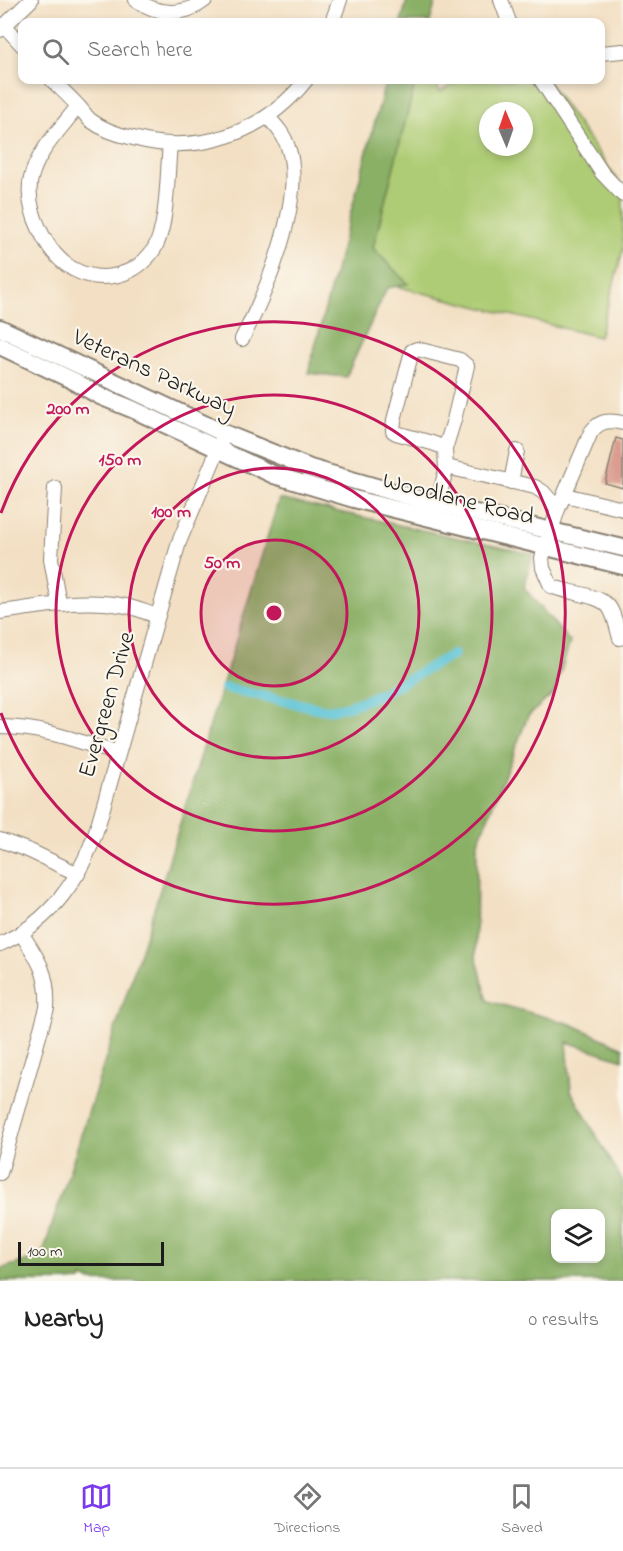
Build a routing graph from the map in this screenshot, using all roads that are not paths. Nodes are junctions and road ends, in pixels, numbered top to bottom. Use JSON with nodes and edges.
{"nodes":[{"id":1,"x":31,"y":0,"type":"edge"},
{"id":2,"x":136,"y":0,"type":"edge"},
{"id":3,"x":205,"y":0,"type":"edge"},
{"id":4,"x":340,"y":0,"type":"edge"},
{"id":5,"x":501,"y":0,"type":"edge"},
{"id":6,"x":333,"y":18,"type":"edge"},
{"id":7,"x":508,"y":18,"type":"edge"},
{"id":8,"x":2,"y":28,"type":"edge"},
{"id":9,"x":18,"y":42,"type":"edge"},
{"id":10,"x":623,"y":51,"type":"edge"},
{"id":11,"x":605,"y":53,"type":"edge"},
{"id":12,"x":56,"y":84,"type":"edge"},
{"id":13,"x":302,"y":84,"type":"edge"},
{"id":14,"x":546,"y":84,"type":"edge"},
{"id":15,"x":78,"y":106,"type":"junction"},
{"id":16,"x":268,"y":117,"type":"junction"},
{"id":17,"x":170,"y":145,"type":"junction"},
{"id":18,"x":623,"y":195,"type":"edge"},
{"id":19,"x":0,"y":328,"type":"edge"},
{"id":20,"x":242,"y":339,"type":"dead end"},
{"id":21,"x":0,"y":346,"type":"edge"},
{"id":22,"x":623,"y":423,"type":"edge"},
{"id":23,"x":222,"y":441,"type":"junction"},
{"id":24,"x":445,"y":449,"type":"junction"},
{"id":25,"x":517,"y":451,"type":"dead end"},
{"id":26,"x":289,"y":460,"type":"joint"},
{"id":27,"x":446,"y":471,"type":"junction"},
{"id":28,"x":283,"y":478,"type":"joint"},
{"id":29,"x":511,"y":482,"type":"junction"},
{"id":30,"x":55,"y":488,"type":"dead end"},
{"id":31,"x":565,"y":495,"type":"junction"},
{"id":32,"x":437,"y":504,"type":"junction"},
{"id":33,"x":558,"y":509,"type":"junction"},
{"id":34,"x":623,"y":509,"type":"edge"},
{"id":35,"x":551,"y":530,"type":"junction"},
{"id":36,"x":547,"y":547,"type":"junction"},
{"id":37,"x":623,"y":548,"type":"edge"},
{"id":38,"x":623,"y":566,"type":"edge"},
{"id":39,"x":59,"y":603,"type":"junction"},
{"id":40,"x":0,"y":612,"type":"edge"},
{"id":41,"x":157,"y":616,"type":"junction"},
{"id":42,"x":623,"y":636,"type":"edge"},
{"id":43,"x":0,"y":727,"type":"edge"},
{"id":44,"x":118,"y":754,"type":"junction"},
{"id":45,"x":0,"y":840,"type":"edge"},
{"id":46,"x":78,"y":874,"type":"junction"},
{"id":47,"x":21,"y":933,"type":"junction"},
{"id":48,"x":0,"y":944,"type":"edge"},
{"id":49,"x":0,"y":1173,"type":"edge"}],
"edges":[{"from":1,"to":8,"type":"street"},
{"from":2,"to":3,"type":"street"},
{"from":4,"to":6,"type":"street"},
{"from":5,"to":7,"type":"street"},
{"from":8,"to":9,"type":"street"},
{"from":10,"to":11,"type":"street"},
{"from":12,"to":15,"type":"street"},
{"from":13,"to":16,"type":"street"},
{"from":14,"to":18,"type":"street"},
{"from":15,"to":17,"type":"street"},
{"from":15,"to":17,"type":"street"},
{"from":16,"to":17,"type":"street"},
{"from":16,"to":20,"type":"street"},
{"from":19,"to":23,"type":"main road","name":"Veterans Parkway"},
{"from":21,"to":23,"type":"main road","name":"Veterans Parkway"},
{"from":22,"to":31,"type":"street"},
{"from":23,"to":26,"type":"main road","name":"Veterans Parkway"},
{"from":23,"to":28,"type":"main road","name":"Veterans Parkway"},
{"from":23,"to":41,"type":"street","name":"Evergreen Drive"},
{"from":24,"to":24,"type":"street"},
{"from":24,"to":27,"type":"street"},
{"from":25,"to":29,"type":"street"},
{"from":26,"to":32,"type":"main road","name":"Woodlane Road"},
{"from":27,"to":29,"type":"street"},
{"from":27,"to":32,"type":"street"},
{"from":28,"to":36,"type":"main road","name":"Woodlane Road"},
{"from":29,"to":33,"type":"street"},
{"from":30,"to":39,"type":"street"},
{"from":31,"to":33,"type":"street"},
{"from":31,"to":34,"type":"street"},
{"from":32,"to":35,"type":"main road","name":"Woodlane Road"},
{"from":33,"to":35,"type":"street"},
{"from":35,"to":36,"type":"street"},
{"from":35,"to":37,"type":"main road","name":"Woodlane Road"},
{"from":36,"to":38,"type":"main road","name":"Woodlane Road"},
{"from":36,"to":42,"type":"street"},
{"from":39,"to":40,"type":"street"},
{"from":39,"to":41,"type":"street"},
{"from":41,"to":44,"type":"street","name":"Evergreen Drive"},
{"from":43,"to":44,"type":"street"},
{"from":44,"to":46,"type":"street","name":"Evergreen Drive"},
{"from":45,"to":46,"type":"street"},
{"from":46,"to":47,"type":"street","name":"Evergreen Drive"},
{"from":47,"to":48,"type":"street","name":"Evergreen Drive"},
{"from":47,"to":49,"type":"street"}]}
